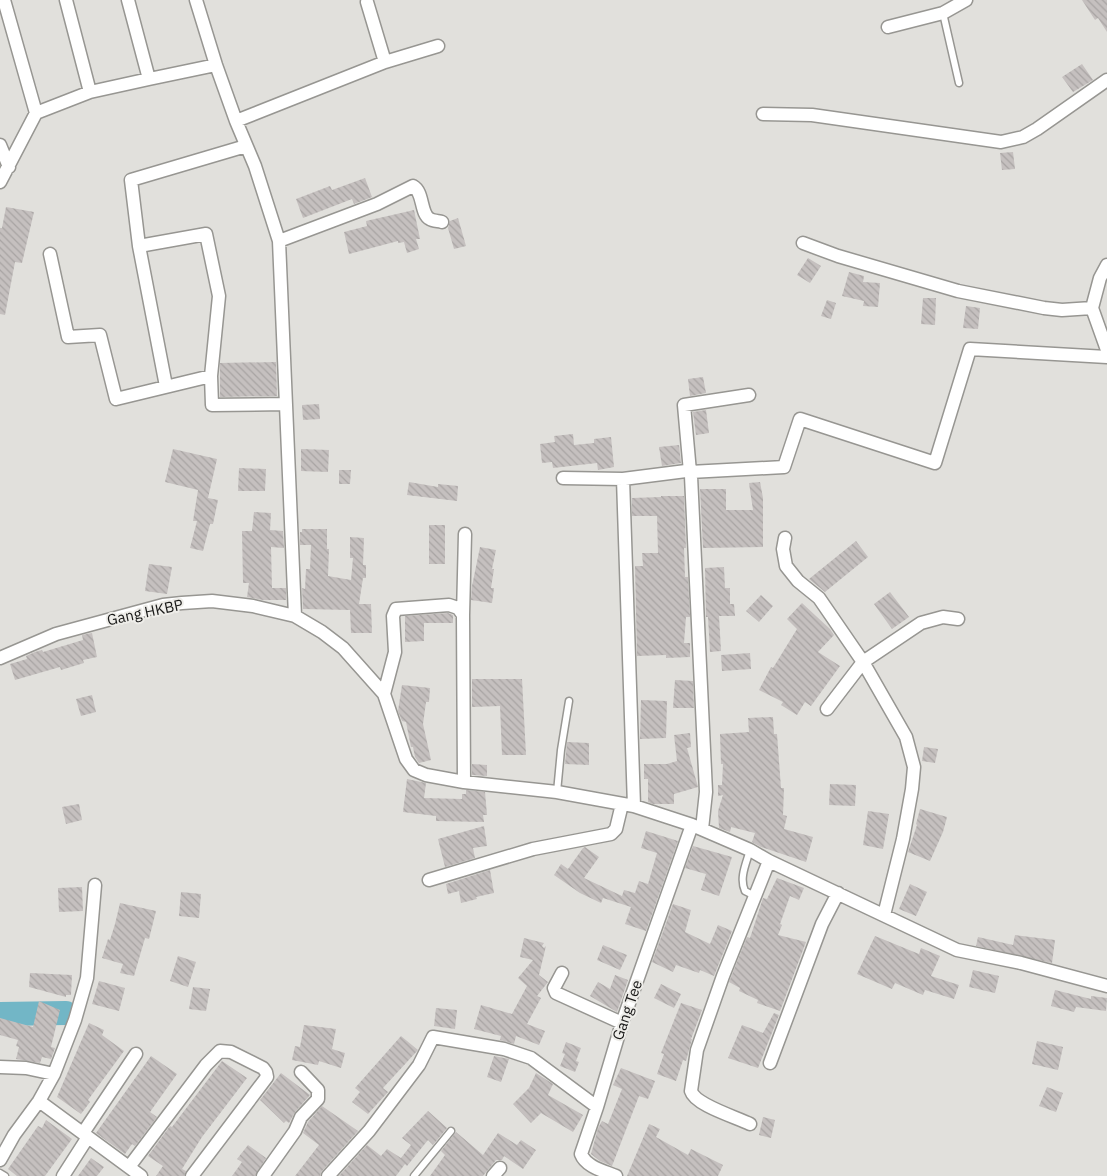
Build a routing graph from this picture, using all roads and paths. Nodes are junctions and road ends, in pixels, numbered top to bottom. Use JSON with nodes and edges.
{"nodes":[{"id":1,"x":4,"y":0,"type":"edge"},
{"id":2,"x":66,"y":0,"type":"edge"},
{"id":3,"x":128,"y":0,"type":"edge"},
{"id":4,"x":196,"y":0,"type":"edge"},
{"id":5,"x":966,"y":0,"type":"edge"},
{"id":6,"x":366,"y":2,"type":"dead end"},
{"id":7,"x":943,"y":13,"type":"junction"},
{"id":8,"x":888,"y":27,"type":"dead end"},
{"id":9,"x":438,"y":46,"type":"dead end"},
{"id":10,"x":385,"y":62,"type":"junction"},
{"id":11,"x":216,"y":66,"type":"junction"},
{"id":12,"x":148,"y":79,"type":"junction"},
{"id":13,"x":1107,"y":80,"type":"edge"},
{"id":14,"x":959,"y":84,"type":"dead end"},
{"id":15,"x":90,"y":92,"type":"junction"},
{"id":16,"x":36,"y":113,"type":"junction"},
{"id":17,"x":763,"y":114,"type":"dead end"},
{"id":18,"x":236,"y":122,"type":"junction"},
{"id":19,"x":0,"y":145,"type":"edge"},
{"id":20,"x":246,"y":146,"type":"junction"},
{"id":21,"x":9,"y":168,"type":"junction"},
{"id":22,"x":0,"y":182,"type":"edge"},
{"id":23,"x":442,"y":222,"type":"dead end"},
{"id":24,"x":279,"y":241,"type":"junction"},
{"id":25,"x":803,"y":243,"type":"dead end"},
{"id":26,"x":139,"y":246,"type":"junction"},
{"id":27,"x":50,"y":254,"type":"dead end"},
{"id":28,"x":1107,"y":265,"type":"edge"},
{"id":29,"x":1092,"y":308,"type":"junction"},
{"id":30,"x":1107,"y":350,"type":"edge"},
{"id":31,"x":1107,"y":357,"type":"edge"},
{"id":32,"x":211,"y":376,"type":"junction"},
{"id":33,"x":166,"y":386,"type":"junction"},
{"id":34,"x":749,"y":395,"type":"dead end"},
{"id":35,"x":286,"y":404,"type":"junction"},
{"id":36,"x":690,"y":472,"type":"junction"},
{"id":37,"x":563,"y":478,"type":"dead end"},
{"id":38,"x":624,"y":479,"type":"junction"},
{"id":39,"x":465,"y":534,"type":"dead end"},
{"id":40,"x":785,"y":538,"type":"dead end"},
{"id":41,"x":463,"y":615,"type":"junction"},
{"id":42,"x":295,"y":616,"type":"junction"},
{"id":43,"x":958,"y":619,"type":"dead end"},
{"id":44,"x":0,"y":658,"type":"edge"},
{"id":45,"x":863,"y":662,"type":"junction"},
{"id":46,"x":384,"y":694,"type":"junction"},
{"id":47,"x":569,"y":701,"type":"dead end"},
{"id":48,"x":827,"y":709,"type":"dead end"},
{"id":49,"x":464,"y":782,"type":"junction"},
{"id":50,"x":557,"y":792,"type":"junction"},
{"id":51,"x":628,"y":805,"type":"junction"},
{"id":52,"x":697,"y":827,"type":"junction"},
{"id":53,"x":750,"y":850,"type":"junction"},
{"id":54,"x":769,"y":862,"type":"junction"},
{"id":55,"x":429,"y":880,"type":"dead end"},
{"id":56,"x":95,"y":885,"type":"dead end"},
{"id":57,"x":838,"y":893,"type":"junction"},
{"id":58,"x":755,"y":896,"type":"junction"},
{"id":59,"x":884,"y":914,"type":"junction"},
{"id":60,"x":562,"y":973,"type":"dead end"},
{"id":61,"x":1107,"y":986,"type":"edge"},
{"id":62,"x":622,"y":1023,"type":"junction"},
{"id":63,"x":136,"y":1054,"type":"dead end"},
{"id":64,"x":770,"y":1063,"type":"dead end"},
{"id":65,"x":0,"y":1066,"type":"edge"},
{"id":66,"x":301,"y":1072,"type":"dead end"},
{"id":67,"x":54,"y":1074,"type":"junction"},
{"id":68,"x":39,"y":1101,"type":"junction"},
{"id":69,"x":597,"y":1106,"type":"junction"},
{"id":70,"x":750,"y":1124,"type":"dead end"},
{"id":71,"x":451,"y":1131,"type":"dead end"},
{"id":72,"x":85,"y":1135,"type":"junction"},
{"id":73,"x":0,"y":1160,"type":"edge"},
{"id":74,"x":129,"y":1167,"type":"junction"},
{"id":75,"x":0,"y":1173,"type":"edge"},
{"id":76,"x":5,"y":1176,"type":"edge"},
{"id":77,"x":63,"y":1176,"type":"edge"},
{"id":78,"x":141,"y":1176,"type":"edge"},
{"id":79,"x":192,"y":1176,"type":"edge"},
{"id":80,"x":263,"y":1176,"type":"edge"},
{"id":81,"x":328,"y":1176,"type":"edge"},
{"id":82,"x":414,"y":1176,"type":"edge"},
{"id":83,"x":616,"y":1176,"type":"edge"}],
"edges":[{"from":1,"to":16,"type":"street"},
{"from":2,"to":15,"type":"street"},
{"from":3,"to":12,"type":"street"},
{"from":4,"to":11,"type":"street"},
{"from":5,"to":7,"type":"street"},
{"from":6,"to":10,"type":"street"},
{"from":7,"to":8,"type":"street"},
{"from":7,"to":14,"type":"lane"},
{"from":9,"to":10,"type":"street"},
{"from":10,"to":18,"type":"street"},
{"from":11,"to":12,"type":"street"},
{"from":11,"to":18,"type":"street"},
{"from":12,"to":15,"type":"street"},
{"from":13,"to":17,"type":"street"},
{"from":15,"to":16,"type":"street"},
{"from":16,"to":21,"type":"street"},
{"from":18,"to":20,"type":"street"},
{"from":19,"to":21,"type":"street"},
{"from":20,"to":24,"type":"street"},
{"from":20,"to":26,"type":"street"},
{"from":21,"to":22,"type":"street"},
{"from":23,"to":24,"type":"street"},
{"from":24,"to":35,"type":"street"},
{"from":25,"to":29,"type":"street"},
{"from":26,"to":32,"type":"street"},
{"from":26,"to":33,"type":"street"},
{"from":27,"to":33,"type":"street"},
{"from":28,"to":29,"type":"street"},
{"from":29,"to":30,"type":"street"},
{"from":31,"to":36,"type":"street"},
{"from":32,"to":33,"type":"street"},
{"from":32,"to":35,"type":"street"},
{"from":34,"to":36,"type":"street","name":"Gang Tee"},
{"from":35,"to":42,"type":"street"},
{"from":36,"to":38,"type":"street"},
{"from":36,"to":52,"type":"street","name":"Gang Tee"},
{"from":37,"to":38,"type":"street"},
{"from":38,"to":51,"type":"street"},
{"from":39,"to":41,"type":"street"},
{"from":40,"to":45,"type":"street"},
{"from":41,"to":46,"type":"street"},
{"from":41,"to":49,"type":"street"},
{"from":42,"to":44,"type":"street","name":"Gang HKBP"},
{"from":42,"to":46,"type":"street","name":"Gang HKBP"},
{"from":43,"to":45,"type":"street"},
{"from":45,"to":48,"type":"street"},
{"from":45,"to":59,"type":"street"},
{"from":46,"to":49,"type":"street"},
{"from":47,"to":50,"type":"lane"},
{"from":49,"to":50,"type":"street"},
{"from":50,"to":51,"type":"street"},
{"from":51,"to":52,"type":"street"},
{"from":51,"to":55,"type":"street"},
{"from":52,"to":53,"type":"street"},
{"from":52,"to":62,"type":"street","name":"Gang Tee"},
{"from":53,"to":54,"type":"street"},
{"from":53,"to":58,"type":"lane"},
{"from":54,"to":57,"type":"street"},
{"from":54,"to":58,"type":"street"},
{"from":56,"to":67,"type":"street"},
{"from":57,"to":59,"type":"street"},
{"from":57,"to":64,"type":"street"},
{"from":58,"to":70,"type":"street"},
{"from":59,"to":61,"type":"street"},
{"from":60,"to":62,"type":"street"},
{"from":62,"to":69,"type":"street","name":"Gang Tee"},
{"from":63,"to":72,"type":"street"},
{"from":65,"to":67,"type":"street"},
{"from":66,"to":80,"type":"street"},
{"from":67,"to":68,"type":"street"},
{"from":68,"to":72,"type":"street"},
{"from":68,"to":73,"type":"street"},
{"from":69,"to":81,"type":"street"},
{"from":69,"to":83,"type":"street","name":"Gang Tee"},
{"from":71,"to":82,"type":"lane"},
{"from":72,"to":74,"type":"street"},
{"from":72,"to":77,"type":"street"},
{"from":74,"to":78,"type":"street"},
{"from":74,"to":79,"type":"street"},
{"from":75,"to":76,"type":"lane"}]}
